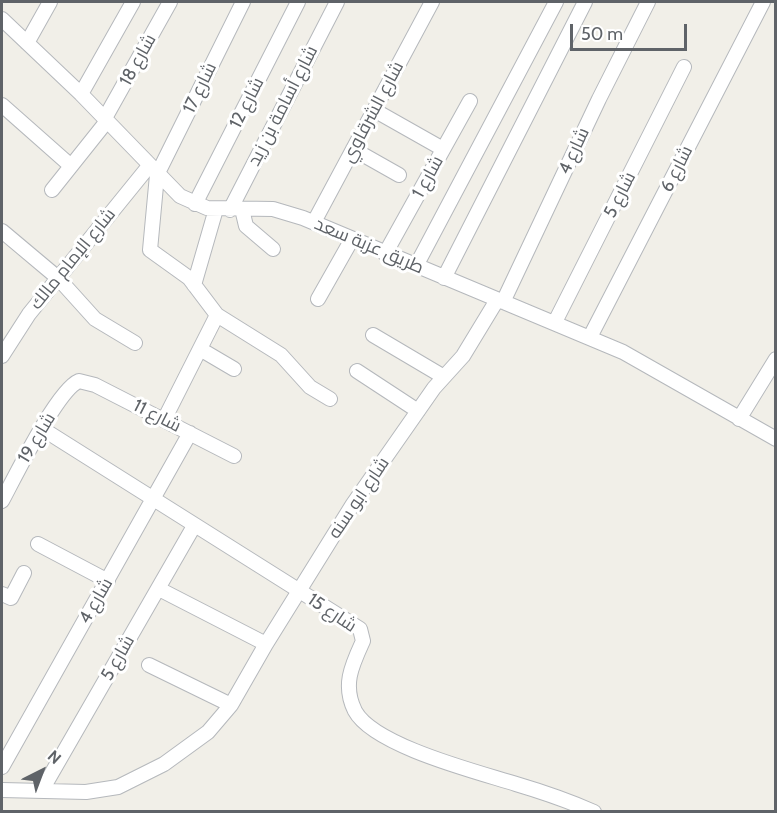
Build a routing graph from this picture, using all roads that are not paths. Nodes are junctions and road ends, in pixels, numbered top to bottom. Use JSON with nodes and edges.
{"nodes":[{"id":1,"x":50,"y":2,"type":"edge"},
{"id":2,"x":133,"y":2,"type":"edge"},
{"id":3,"x":170,"y":2,"type":"edge"},
{"id":4,"x":243,"y":2,"type":"edge"},
{"id":5,"x":298,"y":2,"type":"edge"},
{"id":6,"x":337,"y":2,"type":"edge"},
{"id":7,"x":432,"y":2,"type":"edge"},
{"id":8,"x":556,"y":2,"type":"edge"},
{"id":9,"x":585,"y":2,"type":"edge"},
{"id":10,"x":648,"y":2,"type":"edge"},
{"id":11,"x":763,"y":2,"type":"edge"},
{"id":12,"x":2,"y":19,"type":"edge"},
{"id":13,"x":27,"y":43,"type":"junction"},
{"id":14,"x":684,"y":67,"type":"dead end"},
{"id":15,"x":81,"y":94,"type":"junction"},
{"id":16,"x":470,"y":101,"type":"dead end"},
{"id":17,"x":2,"y":105,"type":"edge"},
{"id":18,"x":374,"y":110,"type":"junction"},
{"id":19,"x":106,"y":120,"type":"junction"},
{"id":20,"x":353,"y":149,"type":"junction"},
{"id":21,"x":443,"y":149,"type":"junction"},
{"id":22,"x":71,"y":166,"type":"junction"},
{"id":23,"x":153,"y":170,"type":"junction"},
{"id":24,"x":399,"y":175,"type":"dead end"},
{"id":25,"x":52,"y":190,"type":"dead end"},
{"id":26,"x":195,"y":204,"type":"junction"},
{"id":27,"x":229,"y":209,"type":"junction"},
{"id":28,"x":314,"y":222,"type":"junction"},
{"id":29,"x":3,"y":236,"type":"edge"},
{"id":30,"x":352,"y":239,"type":"junction"},
{"id":31,"x":273,"y":249,"type":"dead end"},
{"id":32,"x":386,"y":254,"type":"junction"},
{"id":33,"x":416,"y":266,"type":"junction"},
{"id":34,"x":58,"y":278,"type":"junction"},
{"id":35,"x":444,"y":278,"type":"junction"},
{"id":36,"x":194,"y":285,"type":"junction"},
{"id":37,"x":318,"y":299,"type":"dead end"},
{"id":38,"x":500,"y":301,"type":"junction"},
{"id":39,"x":217,"y":315,"type":"junction"},
{"id":40,"x":555,"y":322,"type":"junction"},
{"id":41,"x":374,"y":335,"type":"dead end"},
{"id":42,"x":590,"y":337,"type":"junction"},
{"id":43,"x":135,"y":343,"type":"dead end"},
{"id":44,"x":200,"y":349,"type":"junction"},
{"id":45,"x":2,"y":356,"type":"edge"},
{"id":46,"x":776,"y":359,"type":"edge"},
{"id":47,"x":234,"y":369,"type":"dead end"},
{"id":48,"x":357,"y":371,"type":"dead end"},
{"id":49,"x":444,"y":376,"type":"junction"},
{"id":50,"x":79,"y":381,"type":"joint"},
{"id":51,"x":330,"y":399,"type":"dead end"},
{"id":52,"x":418,"y":411,"type":"junction"},
{"id":53,"x":739,"y":419,"type":"junction"},
{"id":54,"x":165,"y":420,"type":"junction"},
{"id":55,"x":41,"y":428,"type":"junction"},
{"id":56,"x":190,"y":433,"type":"junction"},
{"id":57,"x":776,"y":439,"type":"edge"},
{"id":58,"x":234,"y":456,"type":"dead end"},
{"id":59,"x":2,"y":501,"type":"edge"},
{"id":60,"x":153,"y":501,"type":"junction"},
{"id":61,"x":194,"y":526,"type":"junction"},
{"id":62,"x":38,"y":544,"type":"dead end"},
{"id":63,"x":24,"y":573,"type":"dead end"},
{"id":64,"x":108,"y":581,"type":"junction"},
{"id":65,"x":159,"y":589,"type":"junction"},
{"id":66,"x":299,"y":591,"type":"junction"},
{"id":67,"x":2,"y":594,"type":"edge"},
{"id":68,"x":266,"y":644,"type":"junction"},
{"id":69,"x":149,"y":665,"type":"dead end"},
{"id":70,"x":231,"y":705,"type":"junction"},
{"id":71,"x":2,"y":767,"type":"edge"},
{"id":72,"x":2,"y":790,"type":"edge"},
{"id":73,"x":42,"y":790,"type":"junction"},
{"id":74,"x":594,"y":812,"type":"edge"}],
"edges":[{"from":1,"to":13,"type":"street"},
{"from":2,"to":15,"type":"street"},
{"from":3,"to":19,"type":"street","name":"شارع 18"},
{"from":4,"to":23,"type":"street","name":"شارع 17"},
{"from":5,"to":26,"type":"street","name":"شارع 12"},
{"from":6,"to":27,"type":"street","name":"شارع أسامة بن زيد"},
{"from":7,"to":18,"type":"street","name":"شارع الشرقاوي"},
{"from":8,"to":33,"type":"street"},
{"from":9,"to":35,"type":"street"},
{"from":10,"to":38,"type":"street","name":"شارع 4"},
{"from":11,"to":42,"type":"street","name":"شارع 6"},
{"from":12,"to":13,"type":"street","name":"طريق عزبة سعد"},
{"from":13,"to":15,"type":"street","name":"طريق عزبة سعد"},
{"from":14,"to":40,"type":"street","name":"شارع 5"},
{"from":15,"to":19,"type":"street","name":"طريق عزبة سعد"},
{"from":16,"to":21,"type":"street","name":"شارع 1"},
{"from":17,"to":22,"type":"street"},
{"from":18,"to":20,"type":"street","name":"شارع الشرقاوي"},
{"from":18,"to":21,"type":"street"},
{"from":19,"to":22,"type":"street","name":"شارع 18"},
{"from":19,"to":23,"type":"street","name":"طريق عزبة سعد"},
{"from":20,"to":24,"type":"street"},
{"from":20,"to":28,"type":"street","name":"شارع الشرقاوي"},
{"from":21,"to":32,"type":"street","name":"شارع 1"},
{"from":22,"to":25,"type":"street","name":"شارع 18"},
{"from":23,"to":26,"type":"street","name":"طريق عزبة سعد"},
{"from":23,"to":34,"type":"street","name":"شارع الإمام مالك"},
{"from":23,"to":36,"type":"street"},
{"from":26,"to":27,"type":"street","name":"طريق عزبة سعد"},
{"from":27,"to":28,"type":"street","name":"طريق عزبة سعد"},
{"from":27,"to":31,"type":"street"},
{"from":27,"to":36,"type":"street","name":"شارع أسامة بن زيد"},
{"from":28,"to":30,"type":"street","name":"طريق عزبة سعد"},
{"from":29,"to":34,"type":"street"},
{"from":30,"to":32,"type":"street","name":"طريق عزبة سعد"},
{"from":30,"to":37,"type":"street"},
{"from":32,"to":33,"type":"street","name":"طريق عزبة سعد"},
{"from":33,"to":35,"type":"street","name":"طريق عزبة سعد"},
{"from":34,"to":43,"type":"street"},
{"from":34,"to":45,"type":"street","name":"شارع الإمام مالك"},
{"from":35,"to":38,"type":"street","name":"طريق عزبة سعد"},
{"from":36,"to":39,"type":"street"},
{"from":38,"to":40,"type":"street","name":"طريق عزبة سعد"},
{"from":38,"to":49,"type":"street","name":"شارع ابو سنه"},
{"from":39,"to":44,"type":"street"},
{"from":39,"to":51,"type":"street"},
{"from":40,"to":42,"type":"street","name":"طريق عزبة سعد"},
{"from":41,"to":49,"type":"street"},
{"from":42,"to":53,"type":"street","name":"طريق عزبة سعد"},
{"from":44,"to":47,"type":"street"},
{"from":44,"to":54,"type":"street"},
{"from":46,"to":53,"type":"street"},
{"from":48,"to":52,"type":"street"},
{"from":49,"to":52,"type":"street","name":"شارع ابو سنه"},
{"from":50,"to":54,"type":"street","name":"شارع 11"},
{"from":50,"to":55,"type":"street","name":"شارع 19"},
{"from":52,"to":66,"type":"street","name":"شارع ابو سنه"},
{"from":53,"to":57,"type":"street","name":"طريق عزبة سعد"},
{"from":54,"to":56,"type":"street","name":"شارع 11"},
{"from":55,"to":59,"type":"street","name":"شارع 19"},
{"from":55,"to":60,"type":"street","name":"شارع 15"},
{"from":56,"to":58,"type":"street","name":"شارع 11"},
{"from":56,"to":60,"type":"street","name":"شارع 4"},
{"from":60,"to":61,"type":"street","name":"شارع 15"},
{"from":60,"to":64,"type":"street","name":"شارع 4"},
{"from":61,"to":65,"type":"street","name":"شارع 5"},
{"from":61,"to":66,"type":"street","name":"شارع 15"},
{"from":62,"to":64,"type":"street"},
{"from":63,"to":67,"type":"street"},
{"from":64,"to":71,"type":"street","name":"شارع 4"},
{"from":65,"to":68,"type":"street"},
{"from":65,"to":73,"type":"street","name":"شارع 5"},
{"from":66,"to":68,"type":"street","name":"شارع ابو سنه"},
{"from":66,"to":74,"type":"street","name":"شارع 15"},
{"from":68,"to":70,"type":"street","name":"شارع ابو سنه"},
{"from":69,"to":70,"type":"street"},
{"from":70,"to":73,"type":"street","name":"شارع ابو سنه"},
{"from":72,"to":73,"type":"street","name":"شارع ابو سنه"}]}
